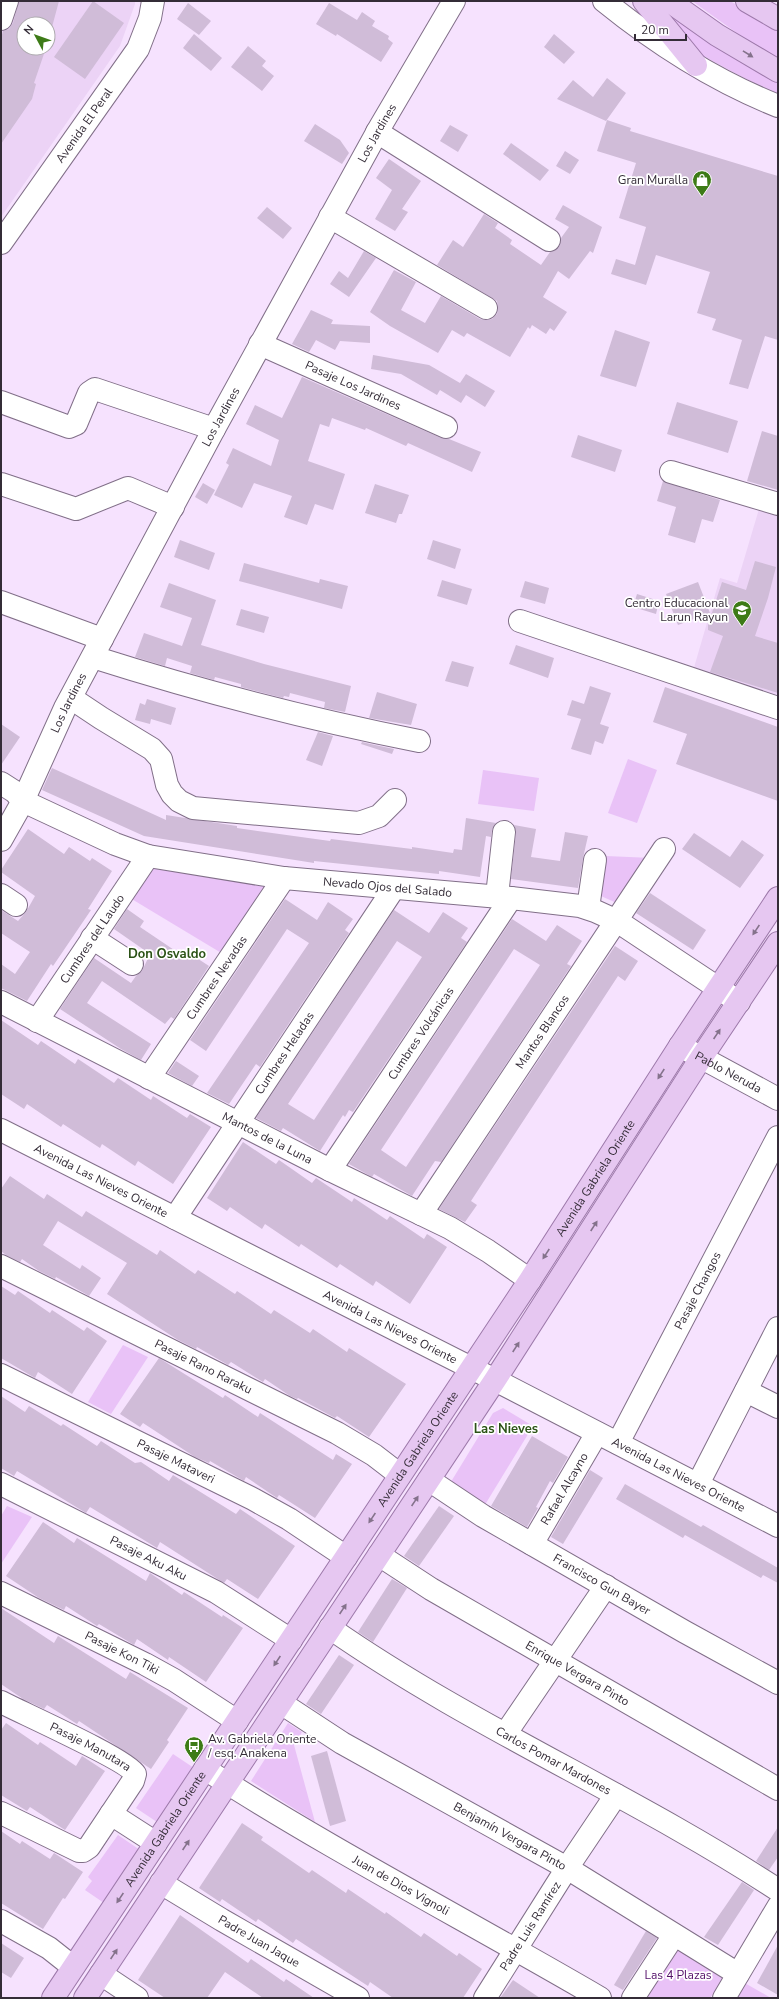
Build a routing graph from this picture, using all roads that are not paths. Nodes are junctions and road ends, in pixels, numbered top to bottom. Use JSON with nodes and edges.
{"nodes":[{"id":1,"x":7,"y":1,"type":"edge"},
{"id":2,"x":153,"y":1,"type":"edge"},
{"id":3,"x":454,"y":1,"type":"edge"},
{"id":4,"x":604,"y":1,"type":"edge"},
{"id":5,"x":644,"y":1,"type":"edge"},
{"id":6,"x":669,"y":1,"type":"edge"},
{"id":7,"x":747,"y":1,"type":"edge"},
{"id":8,"x":1,"y":19,"type":"edge"},
{"id":9,"x":778,"y":19,"type":"edge"},
{"id":10,"x":696,"y":65,"type":"junction"},
{"id":11,"x":778,"y":71,"type":"edge"},
{"id":12,"x":778,"y":106,"type":"edge"},
{"id":13,"x":377,"y":132,"type":"junction"},
{"id":14,"x":330,"y":216,"type":"junction"},
{"id":15,"x":549,"y":240,"type":"dead end"},
{"id":16,"x":1,"y":243,"type":"edge"},
{"id":17,"x":486,"y":308,"type":"dead end"},
{"id":18,"x":260,"y":344,"type":"junction"},
{"id":19,"x":1,"y":402,"type":"edge"},
{"id":20,"x":446,"y":427,"type":"dead end"},
{"id":21,"x":214,"y":428,"type":"junction"},
{"id":22,"x":671,"y":472,"type":"dead end"},
{"id":23,"x":1,"y":484,"type":"edge"},
{"id":24,"x":778,"y":504,"type":"edge"},
{"id":25,"x":173,"y":507,"type":"junction"},
{"id":26,"x":1,"y":602,"type":"edge"},
{"id":27,"x":520,"y":621,"type":"dead end"},
{"id":28,"x":98,"y":648,"type":"junction"},
{"id":29,"x":71,"y":698,"type":"junction"},
{"id":30,"x":778,"y":708,"type":"edge"},
{"id":31,"x":419,"y":741,"type":"dead end"},
{"id":32,"x":1,"y":783,"type":"edge"},
{"id":33,"x":395,"y":800,"type":"dead end"},
{"id":34,"x":23,"y":801,"type":"junction"},
{"id":35,"x":504,"y":832,"type":"dead end"},
{"id":36,"x":1,"y":840,"type":"edge"},
{"id":37,"x":664,"y":849,"type":"dead end"},
{"id":38,"x":148,"y":856,"type":"junction"},
{"id":39,"x":595,"y":860,"type":"dead end"},
{"id":40,"x":284,"y":878,"type":"junction"},
{"id":41,"x":394,"y":888,"type":"junction"},
{"id":42,"x":504,"y":897,"type":"junction"},
{"id":43,"x":777,"y":901,"type":"edge"},
{"id":44,"x":588,"y":908,"type":"junction"},
{"id":45,"x":617,"y":921,"type":"junction"},
{"id":46,"x":92,"y":938,"type":"junction"},
{"id":47,"x":778,"y":943,"type":"edge"},
{"id":48,"x":132,"y":964,"type":"dead end"},
{"id":49,"x":718,"y":988,"type":"junction"},
{"id":50,"x":1,"y":1002,"type":"edge"},
{"id":51,"x":739,"y":1002,"type":"junction"},
{"id":52,"x":37,"y":1020,"type":"junction"},
{"id":53,"x":680,"y":1046,"type":"junction"},
{"id":54,"x":701,"y":1058,"type":"junction"},
{"id":55,"x":149,"y":1078,"type":"junction"},
{"id":56,"x":778,"y":1099,"type":"edge"},
{"id":57,"x":238,"y":1123,"type":"junction"},
{"id":58,"x":1,"y":1130,"type":"edge"},
{"id":59,"x":778,"y":1137,"type":"edge"},
{"id":60,"x":330,"y":1170,"type":"junction"},
{"id":61,"x":421,"y":1214,"type":"junction"},
{"id":62,"x":174,"y":1218,"type":"junction"},
{"id":63,"x":1,"y":1266,"type":"edge"},
{"id":64,"x":530,"y":1280,"type":"junction"},
{"id":65,"x":778,"y":1328,"type":"edge"},
{"id":66,"x":471,"y":1369,"type":"junction"},
{"id":67,"x":1,"y":1375,"type":"edge"},
{"id":68,"x":495,"y":1380,"type":"junction"},
{"id":69,"x":746,"y":1391,"type":"junction"},
{"id":70,"x":778,"y":1407,"type":"edge"},
{"id":71,"x":597,"y":1433,"type":"junction"},
{"id":72,"x":618,"y":1443,"type":"junction"},
{"id":73,"x":400,"y":1476,"type":"junction"},
{"id":74,"x":429,"y":1480,"type":"junction"},
{"id":75,"x":1,"y":1484,"type":"edge"},
{"id":76,"x":698,"y":1484,"type":"junction"},
{"id":77,"x":778,"y":1526,"type":"edge"},
{"id":78,"x":532,"y":1544,"type":"junction"},
{"id":79,"x":379,"y":1555,"type":"junction"},
{"id":80,"x":346,"y":1556,"type":"junction"},
{"id":81,"x":606,"y":1586,"type":"junction"},
{"id":82,"x":1,"y":1593,"type":"edge"},
{"id":83,"x":330,"y":1628,"type":"junction"},
{"id":84,"x":291,"y":1640,"type":"junction"},
{"id":85,"x":556,"y":1659,"type":"junction"},
{"id":86,"x":778,"y":1682,"type":"edge"},
{"id":87,"x":1,"y":1702,"type":"edge"},
{"id":88,"x":281,"y":1703,"type":"junction"},
{"id":89,"x":237,"y":1721,"type":"junction"},
{"id":90,"x":506,"y":1733,"type":"junction"},
{"id":91,"x":205,"y":1769,"type":"junction"},
{"id":92,"x":227,"y":1783,"type":"junction"},
{"id":93,"x":778,"y":1789,"type":"edge"},
{"id":94,"x":616,"y":1795,"type":"junction"},
{"id":95,"x":1,"y":1813,"type":"edge"},
{"id":96,"x":111,"y":1814,"type":"junction"},
{"id":97,"x":156,"y":1843,"type":"junction"},
{"id":98,"x":567,"y":1868,"type":"junction"},
{"id":99,"x":161,"y":1883,"type":"junction"},
{"id":100,"x":778,"y":1890,"type":"edge"},
{"id":101,"x":778,"y":1907,"type":"edge"},
{"id":102,"x":1,"y":1921,"type":"edge"},
{"id":103,"x":674,"y":1935,"type":"junction"},
{"id":104,"x":516,"y":1949,"type":"junction"},
{"id":105,"x":73,"y":1967,"type":"junction"},
{"id":106,"x":100,"y":1974,"type":"junction"},
{"id":107,"x":738,"y":1974,"type":"junction"},
{"id":108,"x":53,"y":1998,"type":"edge"},
{"id":109,"x":85,"y":1998,"type":"edge"},
{"id":110,"x":137,"y":1998,"type":"edge"},
{"id":111,"x":358,"y":1998,"type":"edge"},
{"id":112,"x":485,"y":1998,"type":"edge"},
{"id":113,"x":600,"y":1998,"type":"edge"},
{"id":114,"x":633,"y":1998,"type":"edge"},
{"id":115,"x":724,"y":1998,"type":"edge"}],
"edges":[{"from":1,"to":8,"type":"street"},
{"from":2,"to":16,"type":"street","name":"Avenida El Peral"},
{"from":3,"to":13,"type":"street","name":"Los Jardines"},
{"from":4,"to":10,"type":"street"},
{"from":5,"to":10,"type":"main road"},
{"from":6,"to":11,"type":"main road","one_way":true},
{"from":7,"to":9,"type":"main road"},
{"from":10,"to":12,"type":"street"},
{"from":13,"to":14,"type":"street","name":"Los Jardines"},
{"from":13,"to":15,"type":"street"},
{"from":14,"to":17,"type":"street"},
{"from":14,"to":18,"type":"street","name":"Los Jardines"},
{"from":18,"to":20,"type":"street","name":"Pasaje Los Jardines"},
{"from":18,"to":21,"type":"street","name":"Los Jardines"},
{"from":19,"to":21,"type":"street"},
{"from":21,"to":25,"type":"street","name":"Los Jardines"},
{"from":22,"to":24,"type":"street"},
{"from":23,"to":25,"type":"street"},
{"from":25,"to":28,"type":"street","name":"Los Jardines"},
{"from":26,"to":28,"type":"street"},
{"from":27,"to":30,"type":"street"},
{"from":28,"to":29,"type":"street","name":"Los Jardines"},
{"from":28,"to":31,"type":"street"},
{"from":29,"to":33,"type":"street"},
{"from":29,"to":34,"type":"street","name":"Los Jardines"},
{"from":32,"to":34,"type":"street","name":"Nevado Ojos del Salado"},
{"from":34,"to":36,"type":"street","name":"Los Jardines"},
{"from":34,"to":38,"type":"street","name":"Nevado Ojos del Salado"},
{"from":35,"to":42,"type":"street"},
{"from":37,"to":45,"type":"street","name":"Mantos Blancos"},
{"from":38,"to":40,"type":"street","name":"Nevado Ojos del Salado"},
{"from":38,"to":46,"type":"street","name":"Cumbres del Laudo"},
{"from":39,"to":44,"type":"street"},
{"from":40,"to":41,"type":"street","name":"Nevado Ojos del Salado"},
{"from":40,"to":55,"type":"street","name":"Cumbres Nevadas"},
{"from":41,"to":42,"type":"street","name":"Nevado Ojos del Salado"},
{"from":41,"to":57,"type":"street","name":"Cumbres Heladas"},
{"from":42,"to":44,"type":"street","name":"Nevado Ojos del Salado"},
{"from":42,"to":60,"type":"street","name":"Cumbres Volcánicas"},
{"from":43,"to":49,"type":"main road","name":"Avenida Gabriela Oriente","one_way":true},
{"from":44,"to":45,"type":"street","name":"Nevado Ojos del Salado"},
{"from":45,"to":49,"type":"street","name":"Nevado Ojos del Salado"},
{"from":45,"to":61,"type":"street","name":"Mantos Blancos"},
{"from":46,"to":48,"type":"street"},
{"from":46,"to":52,"type":"street","name":"Cumbres del Laudo"},
{"from":47,"to":51,"type":"main road","name":"Avenida Gabriela Oriente"},
{"from":49,"to":51,"type":"street","name":"Nevado Ojos del Salado"},
{"from":49,"to":53,"type":"main road","name":"Avenida Gabriela Oriente"},
{"from":50,"to":52,"type":"street","name":"Mantos de la Luna"},
{"from":54,"to":51,"type":"main road","name":"Avenida Gabriela Oriente","one_way":true},
{"from":52,"to":55,"type":"street","name":"Mantos de la Luna"},
{"from":53,"to":54,"type":"street","name":"Pablo Neruda"},
{"from":53,"to":64,"type":"main road","name":"Avenida Gabriela Oriente","one_way":true},
{"from":54,"to":56,"type":"street","name":"Pablo Neruda"},
{"from":68,"to":54,"type":"main road","name":"Avenida Gabriela Oriente","one_way":true},
{"from":55,"to":57,"type":"street","name":"Mantos de la Luna"},
{"from":57,"to":60,"type":"street","name":"Mantos de la Luna"},
{"from":57,"to":62,"type":"street","name":"Cumbres Heladas"},
{"from":58,"to":62,"type":"street","name":"Avenida Las Nieves Oriente"},
{"from":59,"to":72,"type":"street","name":"Pasaje Changos"},
{"from":60,"to":61,"type":"street","name":"Mantos de la Luna"},
{"from":61,"to":64,"type":"street","name":"Mantos de la Luna"},
{"from":62,"to":66,"type":"street","name":"Avenida Las Nieves Oriente"},
{"from":63,"to":73,"type":"street","name":"Pasaje Rano Raraku"},
{"from":64,"to":66,"type":"main road","name":"Avenida Gabriela Oriente"},
{"from":65,"to":69,"type":"street"},
{"from":66,"to":68,"type":"street","name":"Avenida Las Nieves Oriente"},
{"from":66,"to":73,"type":"main road","name":"Avenida Gabriela Oriente"},
{"from":67,"to":80,"type":"street","name":"Pasaje Mataveri"},
{"from":68,"to":71,"type":"street","name":"Avenida Las Nieves Oriente"},
{"from":68,"to":74,"type":"main road","name":"Avenida Gabriela Oriente"},
{"from":69,"to":70,"type":"street"},
{"from":69,"to":76,"type":"street"},
{"from":71,"to":72,"type":"street","name":"Avenida Las Nieves Oriente"},
{"from":71,"to":78,"type":"street","name":"Rafael Alcayno"},
{"from":72,"to":76,"type":"street","name":"Avenida Las Nieves Oriente"},
{"from":73,"to":80,"type":"main road","name":"Avenida Gabriela Oriente","one_way":true},
{"from":74,"to":78,"type":"street","name":"Francisco Gun Bayer"},
{"from":79,"to":74,"type":"main road","name":"Avenida Gabriela Oriente","one_way":true},
{"from":75,"to":84,"type":"street","name":"Pasaje Aku Aku"},
{"from":76,"to":77,"type":"street","name":"Avenida Las Nieves Oriente"},
{"from":78,"to":81,"type":"street","name":"Francisco Gun Bayer"},
{"from":83,"to":79,"type":"main road","name":"Avenida Gabriela Oriente","one_way":true},
{"from":79,"to":85,"type":"street","name":"Enrique Vergara Pinto"},
{"from":80,"to":84,"type":"main road","name":"Avenida Gabriela Oriente"},
{"from":81,"to":85,"type":"street"},
{"from":81,"to":86,"type":"street","name":"Francisco Gun Bayer"},
{"from":82,"to":89,"type":"street","name":"Pasaje Kon Tiki"},
{"from":83,"to":88,"type":"main road","name":"Avenida Gabriela Oriente"},
{"from":83,"to":90,"type":"street","name":"Carlos Pomar Mardones"},
{"from":84,"to":89,"type":"main road","name":"Avenida Gabriela Oriente","one_way":true},
{"from":85,"to":90,"type":"street"},
{"from":85,"to":93,"type":"street","name":"Enrique Vergara Pinto"},
{"from":87,"to":96,"type":"street","name":"Pasaje Manutara"},
{"from":88,"to":92,"type":"main road","name":"Avenida Gabriela Oriente"},
{"from":88,"to":98,"type":"street","name":"Benjamín Vergara Pinto"},
{"from":89,"to":91,"type":"main road","name":"Avenida Gabriela Oriente"},
{"from":90,"to":94,"type":"street","name":"Carlos Pomar Mardones"},
{"from":91,"to":92,"type":"street","name":"Juan de Dios Vignoli"},
{"from":91,"to":97,"type":"main road","name":"Avenida Gabriela Oriente"},
{"from":99,"to":92,"type":"main road","name":"Avenida Gabriela Oriente","one_way":true},
{"from":92,"to":104,"type":"street","name":"Juan de Dios Vignoli"},
{"from":94,"to":98,"type":"street","name":"Padre Luis Ramírez"},
{"from":94,"to":100,"type":"street","name":"Carlos Pomar Mardones"},
{"from":95,"to":96,"type":"street","name":"Pasaje Manutara"},
{"from":96,"to":97,"type":"street"},
{"from":97,"to":105,"type":"main road","name":"Avenida Gabriela Oriente","one_way":true},
{"from":98,"to":103,"type":"street","name":"Benjamín Vergara Pinto"},
{"from":98,"to":104,"type":"street","name":"Padre Luis Ramírez"},
{"from":106,"to":99,"type":"main road","name":"Avenida Gabriela Oriente","one_way":true},
{"from":99,"to":111,"type":"street","name":"Padre Juan Jaque"},
{"from":101,"to":107,"type":"street"},
{"from":102,"to":105,"type":"street"},
{"from":103,"to":107,"type":"street","name":"Benjamín Vergara Pinto"},
{"from":103,"to":114,"type":"street"},
{"from":104,"to":112,"type":"street","name":"Padre Luis Ramírez"},
{"from":104,"to":113,"type":"street","name":"Juan de Dios Vignoli"},
{"from":105,"to":108,"type":"main road","name":"Avenida Gabriela Oriente"},
{"from":106,"to":109,"type":"main road","name":"Avenida Gabriela Oriente"},
{"from":106,"to":110,"type":"street"},
{"from":107,"to":115,"type":"street"}]}
